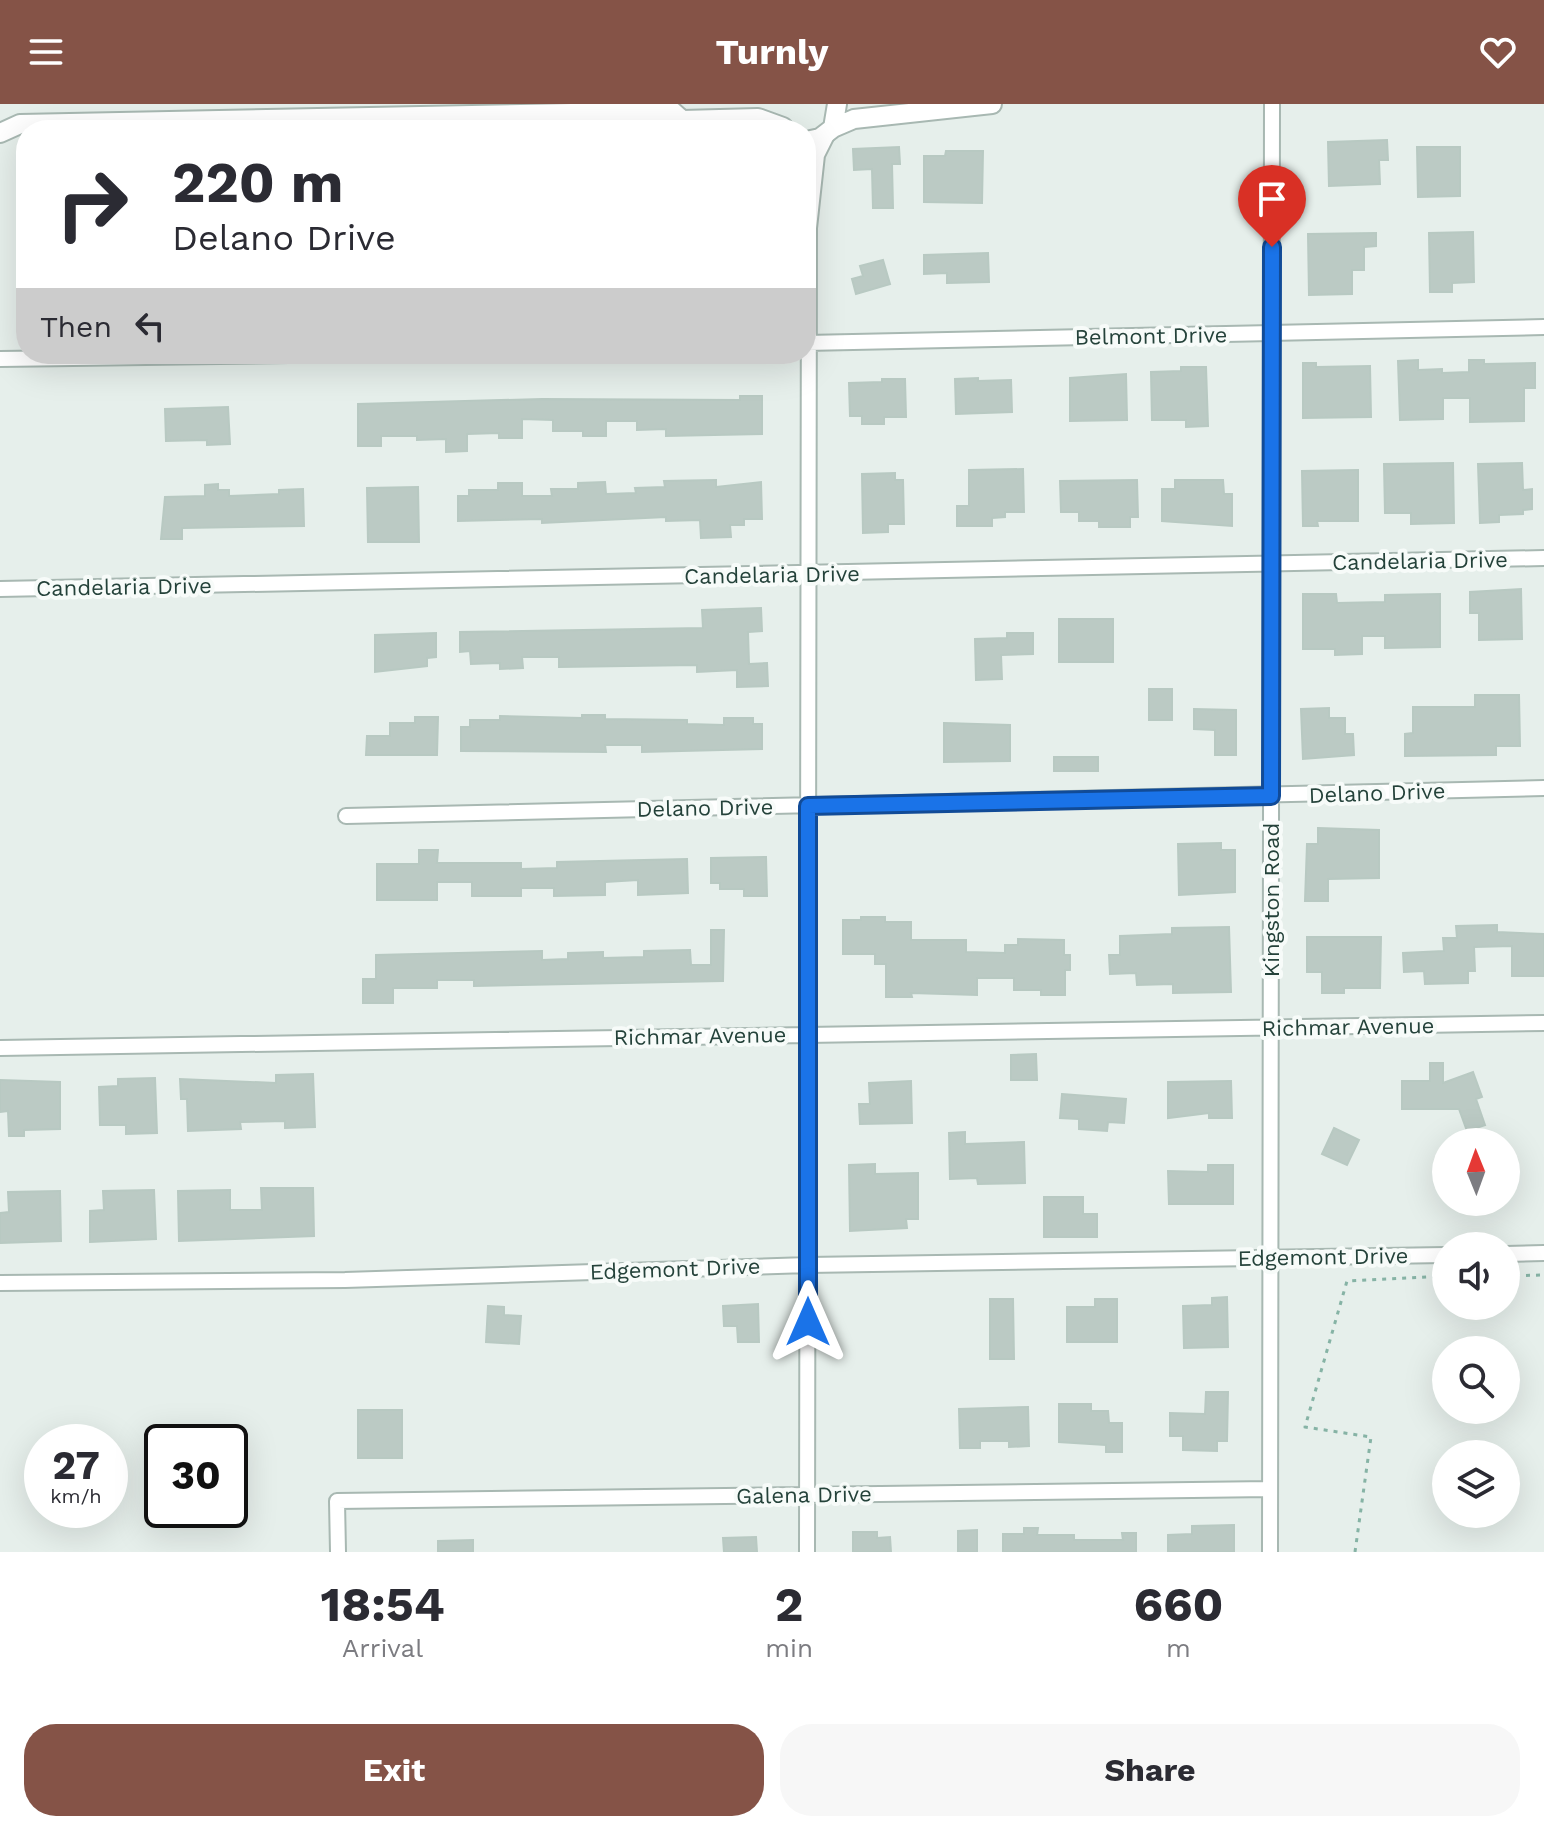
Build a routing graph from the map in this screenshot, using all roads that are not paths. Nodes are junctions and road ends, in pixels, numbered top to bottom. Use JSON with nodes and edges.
{"nodes":[{"id":1,"x":837,"y":104,"type":"edge"},
{"id":2,"x":989,"y":104,"type":"edge"},
{"id":3,"x":1272,"y":104,"type":"edge"},
{"id":4,"x":677,"y":107,"type":"edge"},
{"id":5,"x":175,"y":120,"type":"edge"},
{"id":6,"x":682,"y":120,"type":"edge"},
{"id":7,"x":763,"y":120,"type":"edge"},
{"id":8,"x":830,"y":131,"type":"junction"},
{"id":9,"x":816,"y":137,"type":"edge"},
{"id":10,"x":816,"y":162,"type":"edge"},
{"id":11,"x":1544,"y":327,"type":"edge"},
{"id":12,"x":1272,"y":333,"type":"junction"},
{"id":13,"x":816,"y":343,"type":"edge"},
{"id":14,"x":808,"y":364,"type":"edge"},
{"id":15,"x":1544,"y":558,"type":"edge"},
{"id":16,"x":1273,"y":565,"type":"junction"},
{"id":17,"x":811,"y":574,"type":"junction"},
{"id":18,"x":0,"y":589,"type":"edge"},
{"id":19,"x":1544,"y":788,"type":"edge"},
{"id":20,"x":1271,"y":796,"type":"junction"},
{"id":21,"x":808,"y":806,"type":"junction"},
{"id":22,"x":346,"y":816,"type":"dead end"},
{"id":23,"x":1544,"y":1023,"type":"edge"},
{"id":24,"x":1272,"y":1028,"type":"junction"},
{"id":25,"x":809,"y":1035,"type":"junction"},
{"id":26,"x":0,"y":1048,"type":"edge"},
{"id":27,"x":1544,"y":1253,"type":"edge"},
{"id":28,"x":1520,"y":1254,"type":"edge"},
{"id":29,"x":1432,"y":1255,"type":"edge"},
{"id":30,"x":1273,"y":1259,"type":"junction"},
{"id":31,"x":808,"y":1265,"type":"junction"},
{"id":32,"x":0,"y":1283,"type":"edge"},
{"id":33,"x":1270,"y":1489,"type":"junction"},
{"id":34,"x":808,"y":1495,"type":"junction"},
{"id":35,"x":338,"y":1552,"type":"edge"},
{"id":36,"x":807,"y":1552,"type":"edge"},
{"id":37,"x":1270,"y":1552,"type":"edge"}],
"edges":[{"from":1,"to":8,"type":"street"},
{"from":2,"to":8,"type":"street"},
{"from":3,"to":12,"type":"street","name":"Kingston Road"},
{"from":4,"to":5,"type":"street"},
{"from":6,"to":7,"type":"street"},
{"from":8,"to":9,"type":"street"},
{"from":8,"to":10,"type":"street"},
{"from":11,"to":12,"type":"street","name":"Belmont Drive"},
{"from":12,"to":13,"type":"street","name":"Belmont Drive"},
{"from":12,"to":16,"type":"street","name":"Kingston Road"},
{"from":14,"to":17,"type":"street"},
{"from":15,"to":16,"type":"street","name":"Candelaria Drive"},
{"from":16,"to":17,"type":"street","name":"Candelaria Drive"},
{"from":16,"to":20,"type":"street","name":"Kingston Road"},
{"from":17,"to":18,"type":"street","name":"Candelaria Drive"},
{"from":17,"to":21,"type":"street"},
{"from":19,"to":20,"type":"street","name":"Delano Drive"},
{"from":20,"to":21,"type":"street","name":"Delano Drive"},
{"from":20,"to":24,"type":"street","name":"Kingston Road"},
{"from":21,"to":22,"type":"street","name":"Delano Drive"},
{"from":21,"to":25,"type":"street"},
{"from":23,"to":24,"type":"street","name":"Richmar Avenue"},
{"from":24,"to":25,"type":"street","name":"Richmar Avenue"},
{"from":24,"to":30,"type":"street","name":"Kingston Road"},
{"from":25,"to":26,"type":"street","name":"Richmar Avenue"},
{"from":25,"to":31,"type":"street"},
{"from":27,"to":28,"type":"street"},
{"from":29,"to":30,"type":"street","name":"Edgemont Drive"},
{"from":30,"to":31,"type":"street","name":"Edgemont Drive"},
{"from":30,"to":33,"type":"street","name":"Kingston Road"},
{"from":31,"to":32,"type":"street","name":"Edgemont Drive"},
{"from":31,"to":34,"type":"street"},
{"from":33,"to":34,"type":"street","name":"Galena Drive"},
{"from":33,"to":37,"type":"street","name":"Kingston Road"},
{"from":34,"to":35,"type":"street","name":"Galena Drive"},
{"from":34,"to":36,"type":"street"}]}
